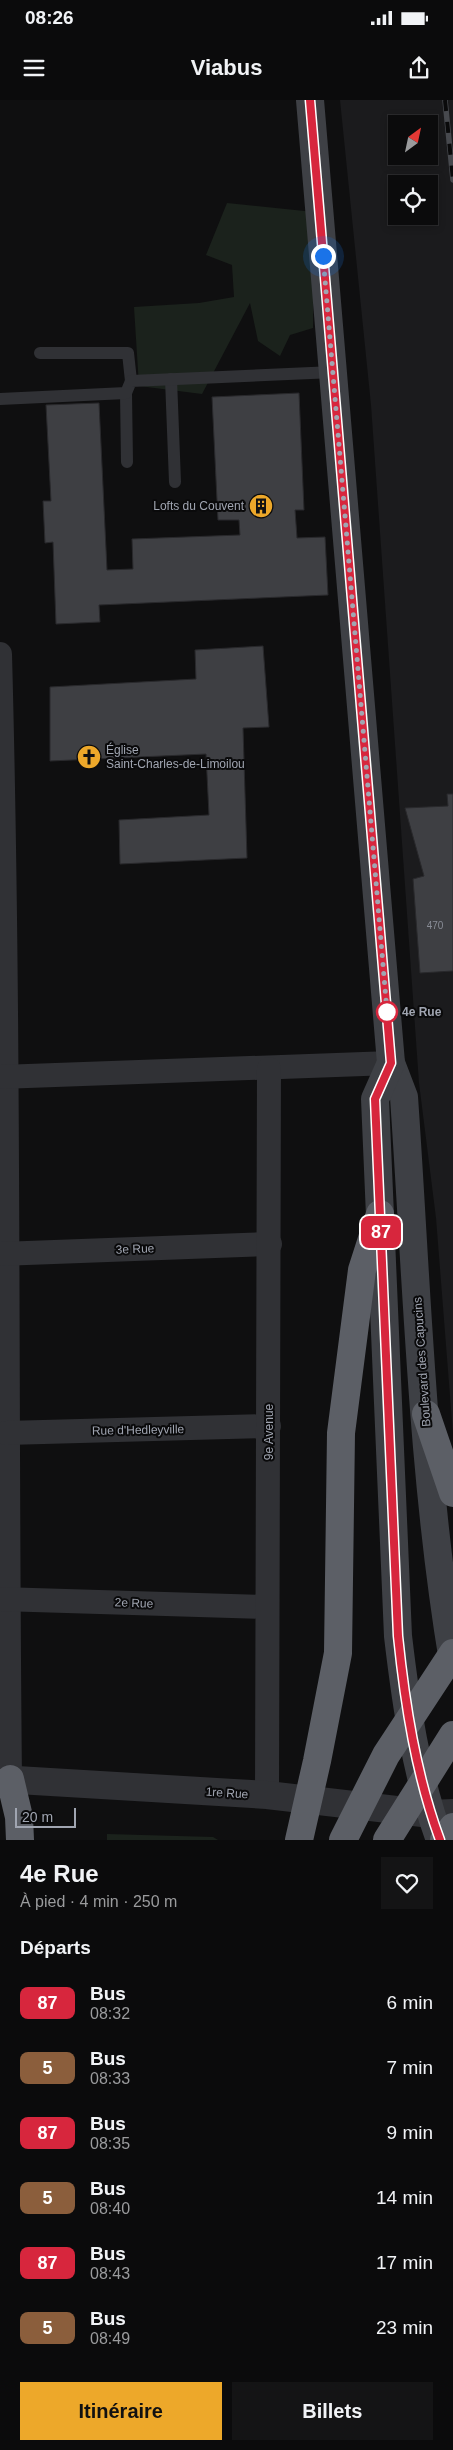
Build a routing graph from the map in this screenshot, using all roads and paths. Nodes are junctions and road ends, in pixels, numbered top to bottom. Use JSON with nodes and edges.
{"nodes":[{"id":1,"x":310,"y":100,"type":"edge"},
{"id":2,"x":40,"y":353,"type":"dead end"},
{"id":3,"x":334,"y":372,"type":"junction"},
{"id":4,"x":171,"y":379,"type":"junction"},
{"id":5,"x":129,"y":387,"type":"junction"},
{"id":6,"x":0,"y":399,"type":"edge"},
{"id":7,"x":127,"y":462,"type":"dead end"},
{"id":8,"x":176,"y":482,"type":"dead end"},
{"id":9,"x":0,"y":654,"type":"edge"},
{"id":10,"x":1,"y":713,"type":"edge"},
{"id":11,"x":2,"y":900,"type":"edge"},
{"id":12,"x":391,"y":1063,"type":"junction"},
{"id":13,"x":269,"y":1069,"type":"junction"},
{"id":14,"x":4,"y":1077,"type":"edge"},
{"id":15,"x":380,"y":1214,"type":"junction"},
{"id":16,"x":270,"y":1244,"type":"junction"},
{"id":17,"x":3,"y":1254,"type":"edge"},
{"id":18,"x":426,"y":1414,"type":"junction"},
{"id":19,"x":269,"y":1426,"type":"junction"},
{"id":20,"x":6,"y":1433,"type":"junction"},
{"id":21,"x":453,"y":1492,"type":"edge"},
{"id":22,"x":4,"y":1599,"type":"edge"},
{"id":23,"x":267,"y":1607,"type":"junction"},
{"id":24,"x":453,"y":1653,"type":"edge"},
{"id":25,"x":453,"y":1661,"type":"edge"},
{"id":26,"x":453,"y":1735,"type":"edge"},
{"id":27,"x":453,"y":1770,"type":"edge"},
{"id":28,"x":5,"y":1779,"type":"edge"},
{"id":29,"x":267,"y":1795,"type":"junction"},
{"id":30,"x":0,"y":1804,"type":"edge"},
{"id":31,"x":443,"y":1823,"type":"edge"},
{"id":32,"x":20,"y":1840,"type":"edge"},
{"id":33,"x":299,"y":1840,"type":"edge"},
{"id":34,"x":343,"y":1840,"type":"edge"},
{"id":35,"x":387,"y":1840,"type":"edge"},
{"id":36,"x":405,"y":1840,"type":"edge"},
{"id":37,"x":440,"y":1840,"type":"edge"},
{"id":38,"x":444,"y":1840,"type":"edge"}],
"edges":[{"from":1,"to":3,"type":"main road","name":"Boulevard des Capucins"},
{"from":2,"to":5,"type":"lane"},
{"from":3,"to":4,"type":"lane"},
{"from":3,"to":12,"type":"main road","name":"Boulevard des Capucins"},
{"from":4,"to":5,"type":"lane"},
{"from":4,"to":8,"type":"lane"},
{"from":5,"to":6,"type":"lane"},
{"from":5,"to":7,"type":"lane"},
{"from":9,"to":10,"type":"street"},
{"from":10,"to":11,"type":"street"},
{"from":11,"to":14,"type":"street"},
{"from":12,"to":13,"type":"street"},
{"from":12,"to":15,"type":"main road","name":"Boulevard des Capucins"},
{"from":12,"to":18,"type":"main road","name":"Boulevard des Capucins"},
{"from":13,"to":14,"type":"street"},
{"from":13,"to":16,"type":"street","name":"9e Avenue"},
{"from":14,"to":17,"type":"street"},
{"from":15,"to":31,"type":"main road","name":"Boulevard des Capucins"},
{"from":15,"to":33,"type":"highway"},
{"from":16,"to":17,"type":"street","name":"3e Rue"},
{"from":16,"to":19,"type":"street","name":"9e Avenue"},
{"from":17,"to":20,"type":"street"},
{"from":18,"to":21,"type":"highway"},
{"from":18,"to":25,"type":"main road","name":"Boulevard des Capucins"},
{"from":19,"to":20,"type":"street","name":"Rue d'Hedleyville"},
{"from":19,"to":23,"type":"street","name":"9e Avenue"},
{"from":20,"to":22,"type":"street"},
{"from":22,"to":23,"type":"street","name":"2e Rue"},
{"from":22,"to":28,"type":"street"},
{"from":23,"to":29,"type":"street","name":"9e Avenue"},
{"from":24,"to":34,"type":"highway"},
{"from":26,"to":35,"type":"highway"},
{"from":27,"to":36,"type":"highway"},
{"from":28,"to":29,"type":"street","name":"1re Rue"},
{"from":28,"to":30,"type":"highway"},
{"from":28,"to":32,"type":"highway"},
{"from":29,"to":31,"type":"street","name":"1re Rue"},
{"from":31,"to":37,"type":"main road","name":"Boulevard des Capucins"},
{"from":31,"to":38,"type":"highway"}]}
